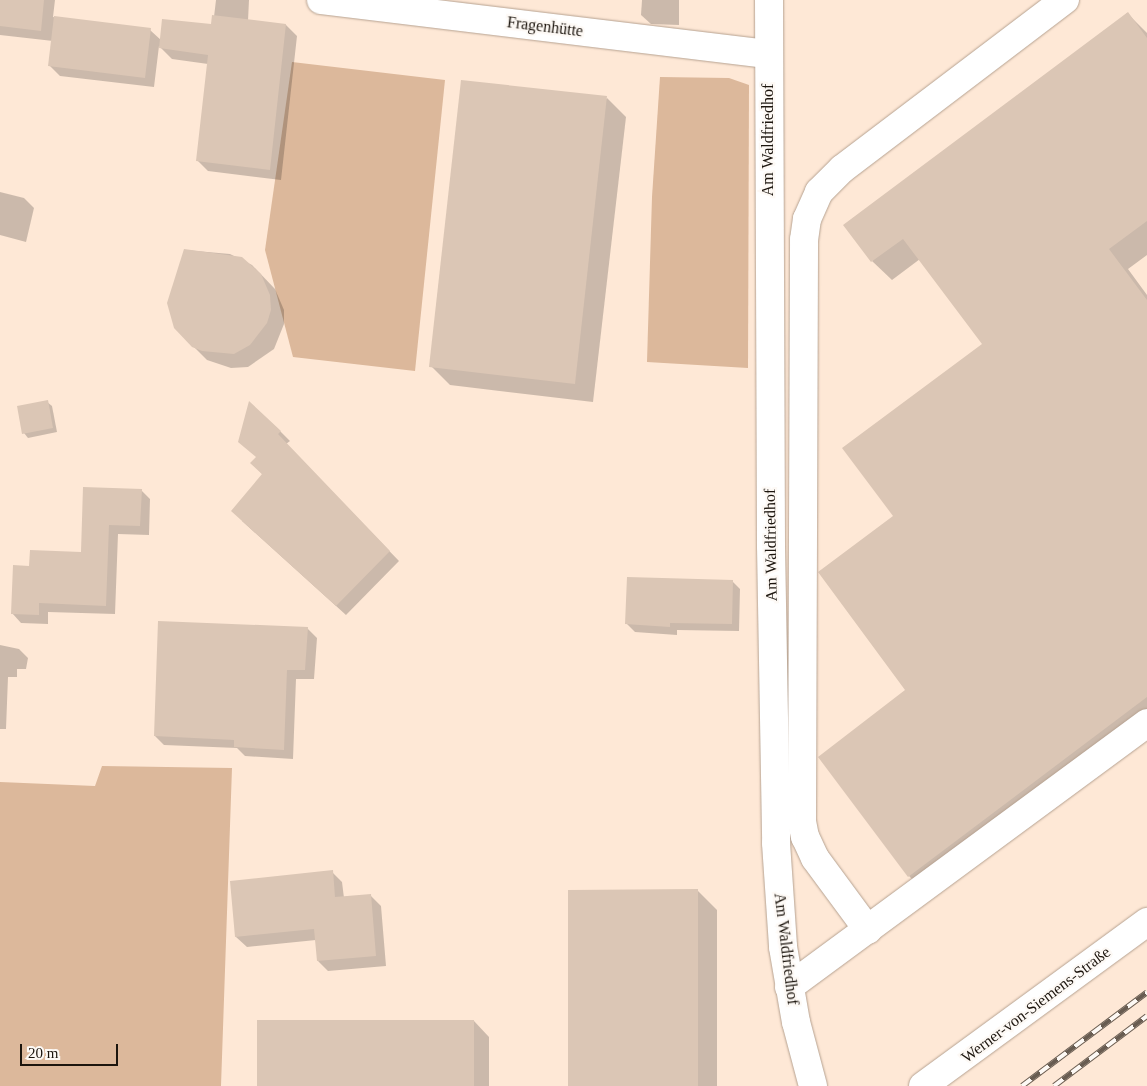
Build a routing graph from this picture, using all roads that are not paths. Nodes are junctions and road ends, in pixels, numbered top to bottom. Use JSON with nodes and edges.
{"nodes":[{"id":1,"x":321,"y":0,"type":"edge"},
{"id":2,"x":769,"y":0,"type":"edge"},
{"id":3,"x":1065,"y":0,"type":"edge"},
{"id":4,"x":351,"y":2,"type":"edge"},
{"id":5,"x":768,"y":54,"type":"junction"},
{"id":6,"x":1147,"y":723,"type":"edge"},
{"id":7,"x":1147,"y":922,"type":"edge"},
{"id":8,"x":868,"y":930,"type":"junction"},
{"id":9,"x":789,"y":987,"type":"junction"},
{"id":10,"x":813,"y":1086,"type":"edge"},
{"id":11,"x":923,"y":1086,"type":"edge"}],
"edges":[{"from":1,"to":4,"type":"street","name":"Fragenhütte"},
{"from":2,"to":5,"type":"street","name":"Am Waldfriedhof"},
{"from":3,"to":8,"type":"street"},
{"from":4,"to":5,"type":"street","name":"Fragenhütte"},
{"from":5,"to":9,"type":"street","name":"Am Waldfriedhof"},
{"from":6,"to":8,"type":"street"},
{"from":7,"to":11,"type":"street","name":"Werner-von-Siemens-Straße"},
{"from":8,"to":9,"type":"street"},
{"from":9,"to":10,"type":"street","name":"Am Waldfriedhof"}]}
